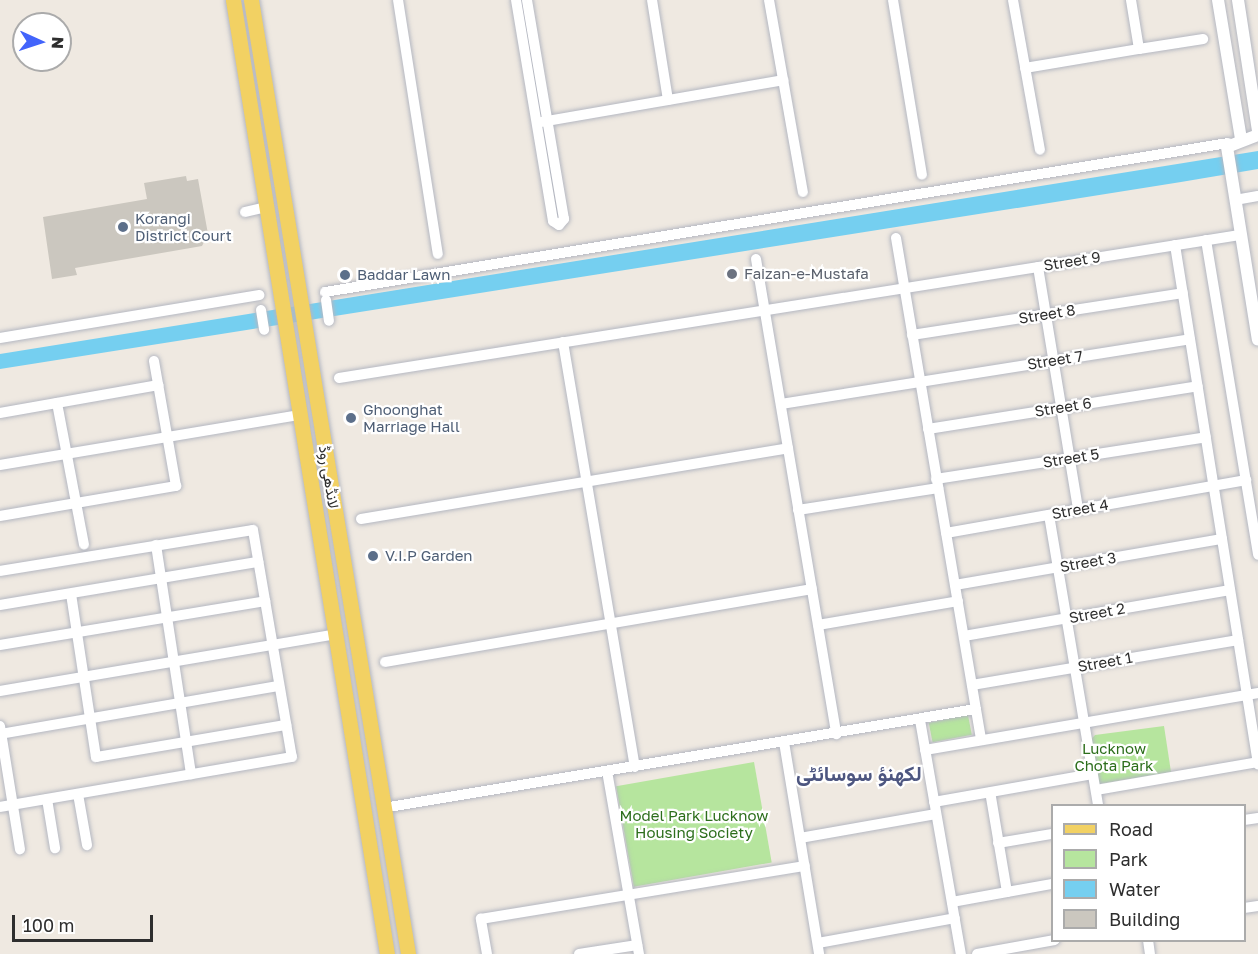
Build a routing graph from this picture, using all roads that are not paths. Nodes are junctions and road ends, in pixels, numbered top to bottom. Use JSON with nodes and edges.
{"nodes":[{"id":1,"x":233,"y":0,"type":"edge"},
{"id":2,"x":251,"y":0,"type":"edge"},
{"id":3,"x":398,"y":0,"type":"edge"},
{"id":4,"x":516,"y":0,"type":"edge"},
{"id":5,"x":527,"y":0,"type":"edge"},
{"id":6,"x":652,"y":0,"type":"edge"},
{"id":7,"x":769,"y":0,"type":"edge"},
{"id":8,"x":893,"y":0,"type":"edge"},
{"id":9,"x":1013,"y":0,"type":"edge"},
{"id":10,"x":1131,"y":0,"type":"edge"},
{"id":11,"x":1218,"y":0,"type":"edge"},
{"id":12,"x":1238,"y":0,"type":"edge"},
{"id":13,"x":1203,"y":39,"type":"dead end"},
{"id":14,"x":1139,"y":49,"type":"junction"},
{"id":15,"x":1025,"y":68,"type":"junction"},
{"id":16,"x":783,"y":80,"type":"junction"},
{"id":17,"x":668,"y":100,"type":"junction"},
{"id":18,"x":542,"y":122,"type":"junction"},
{"id":19,"x":1258,"y":130,"type":"edge"},
{"id":20,"x":1258,"y":135,"type":"edge"},
{"id":21,"x":1241,"y":139,"type":"junction"},
{"id":22,"x":1228,"y":148,"type":"junction"},
{"id":23,"x":1040,"y":150,"type":"dead end"},
{"id":24,"x":921,"y":175,"type":"dead end"},
{"id":25,"x":803,"y":192,"type":"dead end"},
{"id":26,"x":1258,"y":195,"type":"edge"},
{"id":27,"x":1235,"y":200,"type":"junction"},
{"id":28,"x":267,"y":207,"type":"junction"},
{"id":29,"x":245,"y":212,"type":"dead end"},
{"id":30,"x":1240,"y":235,"type":"junction"},
{"id":31,"x":896,"y":238,"type":"dead end"},
{"id":32,"x":1206,"y":240,"type":"junction"},
{"id":33,"x":1175,"y":245,"type":"junction"},
{"id":34,"x":438,"y":254,"type":"dead end"},
{"id":35,"x":756,"y":259,"type":"dead end"},
{"id":36,"x":1038,"y":267,"type":"junction"},
{"id":37,"x":1253,"y":282,"type":"edge"},
{"id":38,"x":903,"y":288,"type":"junction"},
{"id":39,"x":1183,"y":293,"type":"junction"},
{"id":40,"x":259,"y":295,"type":"dead end"},
{"id":41,"x":261,"y":310,"type":"dead end"},
{"id":42,"x":765,"y":310,"type":"junction"},
{"id":43,"x":1046,"y":314,"type":"junction"},
{"id":44,"x":329,"y":321,"type":"dead end"},
{"id":45,"x":264,"y":330,"type":"dead end"},
{"id":46,"x":912,"y":335,"type":"junction"},
{"id":47,"x":0,"y":338,"type":"edge"},
{"id":48,"x":1190,"y":339,"type":"junction"},
{"id":49,"x":1258,"y":340,"type":"edge"},
{"id":50,"x":563,"y":342,"type":"junction"},
{"id":51,"x":1053,"y":360,"type":"junction"},
{"id":52,"x":154,"y":361,"type":"dead end"},
{"id":53,"x":339,"y":378,"type":"dead end"},
{"id":54,"x":920,"y":381,"type":"junction"},
{"id":55,"x":159,"y":385,"type":"junction"},
{"id":56,"x":1198,"y":386,"type":"junction"},
{"id":57,"x":57,"y":403,"type":"junction"},
{"id":58,"x":780,"y":404,"type":"junction"},
{"id":59,"x":1061,"y":408,"type":"junction"},
{"id":60,"x":0,"y":413,"type":"edge"},
{"id":61,"x":300,"y":415,"type":"junction"},
{"id":62,"x":928,"y":429,"type":"junction"},
{"id":63,"x":168,"y":437,"type":"junction"},
{"id":64,"x":1206,"y":437,"type":"junction"},
{"id":65,"x":788,"y":448,"type":"junction"},
{"id":66,"x":66,"y":454,"type":"junction"},
{"id":67,"x":1070,"y":458,"type":"junction"},
{"id":68,"x":0,"y":465,"type":"edge"},
{"id":69,"x":1246,"y":480,"type":"junction"},
{"id":70,"x":586,"y":482,"type":"junction"},
{"id":71,"x":937,"y":483,"type":"junction"},
{"id":72,"x":1213,"y":485,"type":"junction"},
{"id":73,"x":76,"y":504,"type":"junction"},
{"id":74,"x":1078,"y":509,"type":"junction"},
{"id":75,"x":798,"y":510,"type":"junction"},
{"id":76,"x":1049,"y":515,"type":"junction"},
{"id":77,"x":0,"y":516,"type":"edge"},
{"id":78,"x":361,"y":519,"type":"dead end"},
{"id":79,"x":946,"y":533,"type":"junction"},
{"id":80,"x":1222,"y":539,"type":"junction"},
{"id":81,"x":84,"y":544,"type":"dead end"},
{"id":82,"x":156,"y":545,"type":"junction"},
{"id":83,"x":1258,"y":555,"type":"edge"},
{"id":84,"x":258,"y":562,"type":"junction"},
{"id":85,"x":1058,"y":567,"type":"junction"},
{"id":86,"x":0,"y":571,"type":"edge"},
{"id":87,"x":161,"y":580,"type":"junction"},
{"id":88,"x":955,"y":585,"type":"junction"},
{"id":89,"x":812,"y":589,"type":"junction"},
{"id":90,"x":1230,"y":590,"type":"junction"},
{"id":91,"x":71,"y":594,"type":"junction"},
{"id":92,"x":265,"y":601,"type":"junction"},
{"id":93,"x":958,"y":601,"type":"junction"},
{"id":94,"x":0,"y":605,"type":"edge"},
{"id":95,"x":167,"y":617,"type":"junction"},
{"id":96,"x":1066,"y":618,"type":"junction"},
{"id":97,"x":818,"y":625,"type":"junction"},
{"id":98,"x":611,"y":626,"type":"junction"},
{"id":99,"x":76,"y":632,"type":"junction"},
{"id":100,"x":336,"y":634,"type":"junction"},
{"id":101,"x":964,"y":636,"type":"junction"},
{"id":102,"x":1238,"y":640,"type":"junction"},
{"id":103,"x":0,"y":645,"type":"edge"},
{"id":104,"x":272,"y":645,"type":"junction"},
{"id":105,"x":174,"y":662,"type":"junction"},
{"id":106,"x":385,"y":662,"type":"dead end"},
{"id":107,"x":1075,"y":667,"type":"junction"},
{"id":108,"x":84,"y":677,"type":"junction"},
{"id":109,"x":972,"y":685,"type":"junction"},
{"id":110,"x":279,"y":686,"type":"junction"},
{"id":111,"x":0,"y":692,"type":"edge"},
{"id":112,"x":1252,"y":694,"type":"edge"},
{"id":113,"x":180,"y":703,"type":"junction"},
{"id":114,"x":976,"y":709,"type":"junction"},
{"id":115,"x":91,"y":718,"type":"junction"},
{"id":116,"x":920,"y":720,"type":"junction"},
{"id":117,"x":1084,"y":722,"type":"junction"},
{"id":118,"x":286,"y":725,"type":"junction"},
{"id":119,"x":0,"y":731,"type":"edge"},
{"id":120,"x":836,"y":734,"type":"junction"},
{"id":121,"x":981,"y":739,"type":"junction"},
{"id":122,"x":186,"y":742,"type":"junction"},
{"id":123,"x":784,"y":742,"type":"junction"},
{"id":124,"x":925,"y":750,"type":"junction"},
{"id":125,"x":1258,"y":763,"type":"edge"},
{"id":126,"x":634,"y":767,"type":"junction"},
{"id":127,"x":3,"y":769,"type":"edge"},
{"id":128,"x":607,"y":771,"type":"junction"},
{"id":129,"x":191,"y":774,"type":"junction"},
{"id":130,"x":1093,"y":774,"type":"junction"},
{"id":131,"x":1095,"y":790,"type":"junction"},
{"id":132,"x":990,"y":792,"type":"junction"},
{"id":133,"x":78,"y":794,"type":"junction"},
{"id":134,"x":47,"y":799,"type":"junction"},
{"id":135,"x":934,"y":802,"type":"junction"},
{"id":136,"x":1098,"y":804,"type":"edge"},
{"id":137,"x":13,"y":805,"type":"junction"},
{"id":138,"x":0,"y":807,"type":"edge"},
{"id":139,"x":383,"y":808,"type":"junction"},
{"id":140,"x":936,"y":814,"type":"junction"},
{"id":141,"x":1051,"y":834,"type":"edge"},
{"id":142,"x":800,"y":838,"type":"junction"},
{"id":143,"x":998,"y":843,"type":"junction"},
{"id":144,"x":87,"y":845,"type":"dead end"},
{"id":145,"x":55,"y":848,"type":"dead end"},
{"id":146,"x":20,"y":849,"type":"dead end"},
{"id":147,"x":805,"y":866,"type":"junction"},
{"id":148,"x":1051,"y":884,"type":"edge"},
{"id":149,"x":1006,"y":892,"type":"junction"},
{"id":150,"x":628,"y":895,"type":"junction"},
{"id":151,"x":952,"y":902,"type":"junction"},
{"id":152,"x":955,"y":918,"type":"junction"},
{"id":153,"x":1051,"y":941,"type":"edge"},
{"id":154,"x":638,"y":949,"type":"edge"},
{"id":155,"x":818,"y":949,"type":"edge"},
{"id":156,"x":387,"y":954,"type":"edge"},
{"id":157,"x":408,"y":954,"type":"edge"},
{"id":158,"x":487,"y":954,"type":"edge"},
{"id":159,"x":579,"y":954,"type":"edge"},
{"id":160,"x":961,"y":954,"type":"edge"},
{"id":161,"x":977,"y":954,"type":"edge"}],
"edges":[{"from":1,"to":28,"type":"main road"},
{"from":2,"to":139,"type":"main road","name":"لانڈھی روڈ"},
{"from":3,"to":34,"type":"street"},
{"from":4,"to":18,"type":"street"},
{"from":5,"to":18,"type":"street"},
{"from":6,"to":17,"type":"street"},
{"from":7,"to":16,"type":"street"},
{"from":8,"to":24,"type":"street"},
{"from":9,"to":15,"type":"street"},
{"from":10,"to":14,"type":"street"},
{"from":11,"to":21,"type":"street"},
{"from":12,"to":19,"type":"street"},
{"from":13,"to":14,"type":"street"},
{"from":14,"to":15,"type":"street"},
{"from":15,"to":23,"type":"street"},
{"from":16,"to":17,"type":"street"},
{"from":16,"to":25,"type":"street"},
{"from":17,"to":18,"type":"street"},
{"from":18,"to":18,"type":"street"},
{"from":20,"to":21,"type":"street"},
{"from":21,"to":22,"type":"street"},
{"from":22,"to":27,"type":"street"},
{"from":22,"to":44,"type":"street"},
{"from":26,"to":27,"type":"street"},
{"from":27,"to":30,"type":"street"},
{"from":28,"to":29,"type":"street"},
{"from":28,"to":61,"type":"main road","name":"لانڈھی روڈ"},
{"from":30,"to":32,"type":"street","name":"Street 9"},
{"from":30,"to":37,"type":"street"},
{"from":31,"to":38,"type":"street"},
{"from":32,"to":33,"type":"street","name":"Street 9"},
{"from":32,"to":69,"type":"street"},
{"from":33,"to":36,"type":"street","name":"Street 9"},
{"from":33,"to":39,"type":"street"},
{"from":35,"to":42,"type":"street"},
{"from":36,"to":38,"type":"street","name":"Street 9"},
{"from":36,"to":43,"type":"street"},
{"from":37,"to":49,"type":"street"},
{"from":38,"to":42,"type":"street","name":"Street 9"},
{"from":38,"to":46,"type":"street"},
{"from":39,"to":43,"type":"street","name":"Street 8"},
{"from":39,"to":48,"type":"street"},
{"from":40,"to":47,"type":"street"},
{"from":41,"to":45,"type":"street"},
{"from":42,"to":50,"type":"street","name":"Street 9"},
{"from":42,"to":58,"type":"street"},
{"from":43,"to":46,"type":"street","name":"Street 8"},
{"from":43,"to":51,"type":"street"},
{"from":46,"to":54,"type":"street"},
{"from":48,"to":51,"type":"street","name":"Street 7"},
{"from":48,"to":56,"type":"street"},
{"from":50,"to":53,"type":"street","name":"Street 9"},
{"from":50,"to":70,"type":"street"},
{"from":51,"to":54,"type":"street","name":"Street 7"},
{"from":51,"to":59,"type":"street"},
{"from":52,"to":55,"type":"street"},
{"from":54,"to":58,"type":"street","name":"Street 7"},
{"from":54,"to":62,"type":"street"},
{"from":55,"to":57,"type":"street"},
{"from":55,"to":63,"type":"street"},
{"from":56,"to":59,"type":"street","name":"Street 6"},
{"from":56,"to":64,"type":"street"},
{"from":57,"to":60,"type":"street"},
{"from":57,"to":66,"type":"street"},
{"from":58,"to":65,"type":"street"},
{"from":59,"to":62,"type":"street","name":"Street 6"},
{"from":59,"to":67,"type":"street"},
{"from":61,"to":63,"type":"street"},
{"from":61,"to":100,"type":"main road","name":"لانڈھی روڈ"},
{"from":62,"to":71,"type":"street"},
{"from":63,"to":66,"type":"street"},
{"from":63,"to":73,"type":"street"},
{"from":64,"to":67,"type":"street","name":"Street 5"},
{"from":64,"to":72,"type":"street"},
{"from":65,"to":70,"type":"street"},
{"from":65,"to":75,"type":"street"},
{"from":66,"to":68,"type":"street"},
{"from":66,"to":73,"type":"street"},
{"from":67,"to":71,"type":"street","name":"Street 5"},
{"from":67,"to":74,"type":"street"},
{"from":69,"to":72,"type":"street","name":"Street 4"},
{"from":69,"to":83,"type":"street"},
{"from":70,"to":78,"type":"street"},
{"from":70,"to":98,"type":"street"},
{"from":71,"to":75,"type":"street","name":"Street 5"},
{"from":71,"to":79,"type":"street"},
{"from":72,"to":74,"type":"street","name":"Street 4"},
{"from":72,"to":80,"type":"street"},
{"from":73,"to":77,"type":"street"},
{"from":73,"to":81,"type":"street"},
{"from":74,"to":76,"type":"street","name":"Street 4"},
{"from":75,"to":89,"type":"street"},
{"from":76,"to":79,"type":"street","name":"Street 4"},
{"from":76,"to":85,"type":"street"},
{"from":79,"to":88,"type":"street"},
{"from":80,"to":85,"type":"street","name":"Street 3"},
{"from":80,"to":90,"type":"street"},
{"from":82,"to":84,"type":"street"},
{"from":82,"to":86,"type":"street"},
{"from":82,"to":87,"type":"street"},
{"from":84,"to":87,"type":"street"},
{"from":84,"to":92,"type":"street"},
{"from":85,"to":88,"type":"street","name":"Street 3"},
{"from":85,"to":96,"type":"street"},
{"from":87,"to":91,"type":"street"},
{"from":87,"to":95,"type":"street"},
{"from":88,"to":93,"type":"street"},
{"from":89,"to":97,"type":"street"},
{"from":89,"to":98,"type":"street"},
{"from":90,"to":96,"type":"street","name":"Street 2"},
{"from":90,"to":102,"type":"street"},
{"from":91,"to":94,"type":"street"},
{"from":91,"to":99,"type":"street"},
{"from":92,"to":95,"type":"street"},
{"from":92,"to":104,"type":"street"},
{"from":93,"to":97,"type":"street"},
{"from":93,"to":101,"type":"street"},
{"from":95,"to":99,"type":"street"},
{"from":95,"to":105,"type":"street"},
{"from":96,"to":101,"type":"street","name":"Street 2"},
{"from":96,"to":107,"type":"street"},
{"from":97,"to":120,"type":"street"},
{"from":98,"to":106,"type":"street"},
{"from":98,"to":126,"type":"street"},
{"from":99,"to":103,"type":"street"},
{"from":99,"to":108,"type":"street"},
{"from":100,"to":104,"type":"street"},
{"from":100,"to":156,"type":"main road","name":"لانڈھی روڈ"},
{"from":101,"to":109,"type":"street"},
{"from":102,"to":107,"type":"street","name":"Street 1"},
{"from":102,"to":112,"type":"street"},
{"from":104,"to":105,"type":"street"},
{"from":104,"to":110,"type":"street"},
{"from":105,"to":108,"type":"street"},
{"from":105,"to":113,"type":"street"},
{"from":107,"to":109,"type":"street","name":"Street 1"},
{"from":107,"to":117,"type":"street"},
{"from":108,"to":111,"type":"street"},
{"from":108,"to":115,"type":"street"},
{"from":109,"to":114,"type":"street"},
{"from":110,"to":113,"type":"street"},
{"from":110,"to":118,"type":"street"},
{"from":112,"to":117,"type":"street"},
{"from":112,"to":125,"type":"street"},
{"from":113,"to":115,"type":"street"},
{"from":113,"to":122,"type":"street"},
{"from":114,"to":116,"type":"street"},
{"from":114,"to":121,"type":"street"},
{"from":115,"to":119,"type":"street"},
{"from":115,"to":122,"type":"street"},
{"from":116,"to":120,"type":"street"},
{"from":116,"to":124,"type":"street"},
{"from":117,"to":121,"type":"street"},
{"from":117,"to":130,"type":"street"},
{"from":118,"to":122,"type":"street"},
{"from":118,"to":129,"type":"street"},
{"from":119,"to":127,"type":"street"},
{"from":120,"to":123,"type":"street"},
{"from":121,"to":124,"type":"street"},
{"from":122,"to":129,"type":"street"},
{"from":123,"to":126,"type":"street"},
{"from":123,"to":142,"type":"street"},
{"from":124,"to":135,"type":"street"},
{"from":125,"to":131,"type":"street"},
{"from":126,"to":128,"type":"street"},
{"from":127,"to":137,"type":"street"},
{"from":128,"to":139,"type":"street"},
{"from":128,"to":150,"type":"street"},
{"from":129,"to":133,"type":"street"},
{"from":130,"to":131,"type":"street"},
{"from":130,"to":132,"type":"street"},
{"from":131,"to":136,"type":"street"},
{"from":132,"to":135,"type":"street"},
{"from":132,"to":143,"type":"street"},
{"from":133,"to":134,"type":"street"},
{"from":133,"to":144,"type":"street"},
{"from":134,"to":137,"type":"street"},
{"from":134,"to":145,"type":"street"},
{"from":135,"to":140,"type":"street"},
{"from":137,"to":138,"type":"street"},
{"from":137,"to":146,"type":"street"},
{"from":139,"to":157,"type":"main road","name":"لانڈھی روڈ"},
{"from":140,"to":142,"type":"street"},
{"from":140,"to":151,"type":"street"},
{"from":141,"to":143,"type":"street"},
{"from":142,"to":147,"type":"street"},
{"from":143,"to":149,"type":"street"},
{"from":147,"to":150,"type":"street"},
{"from":147,"to":155,"type":"street"},
{"from":148,"to":149,"type":"street"},
{"from":149,"to":151,"type":"street"},
{"from":150,"to":154,"type":"street"},
{"from":150,"to":158,"type":"street"},
{"from":151,"to":152,"type":"street"},
{"from":152,"to":155,"type":"street"},
{"from":152,"to":160,"type":"street"},
{"from":153,"to":161,"type":"street"},
{"from":154,"to":159,"type":"street"}]}
